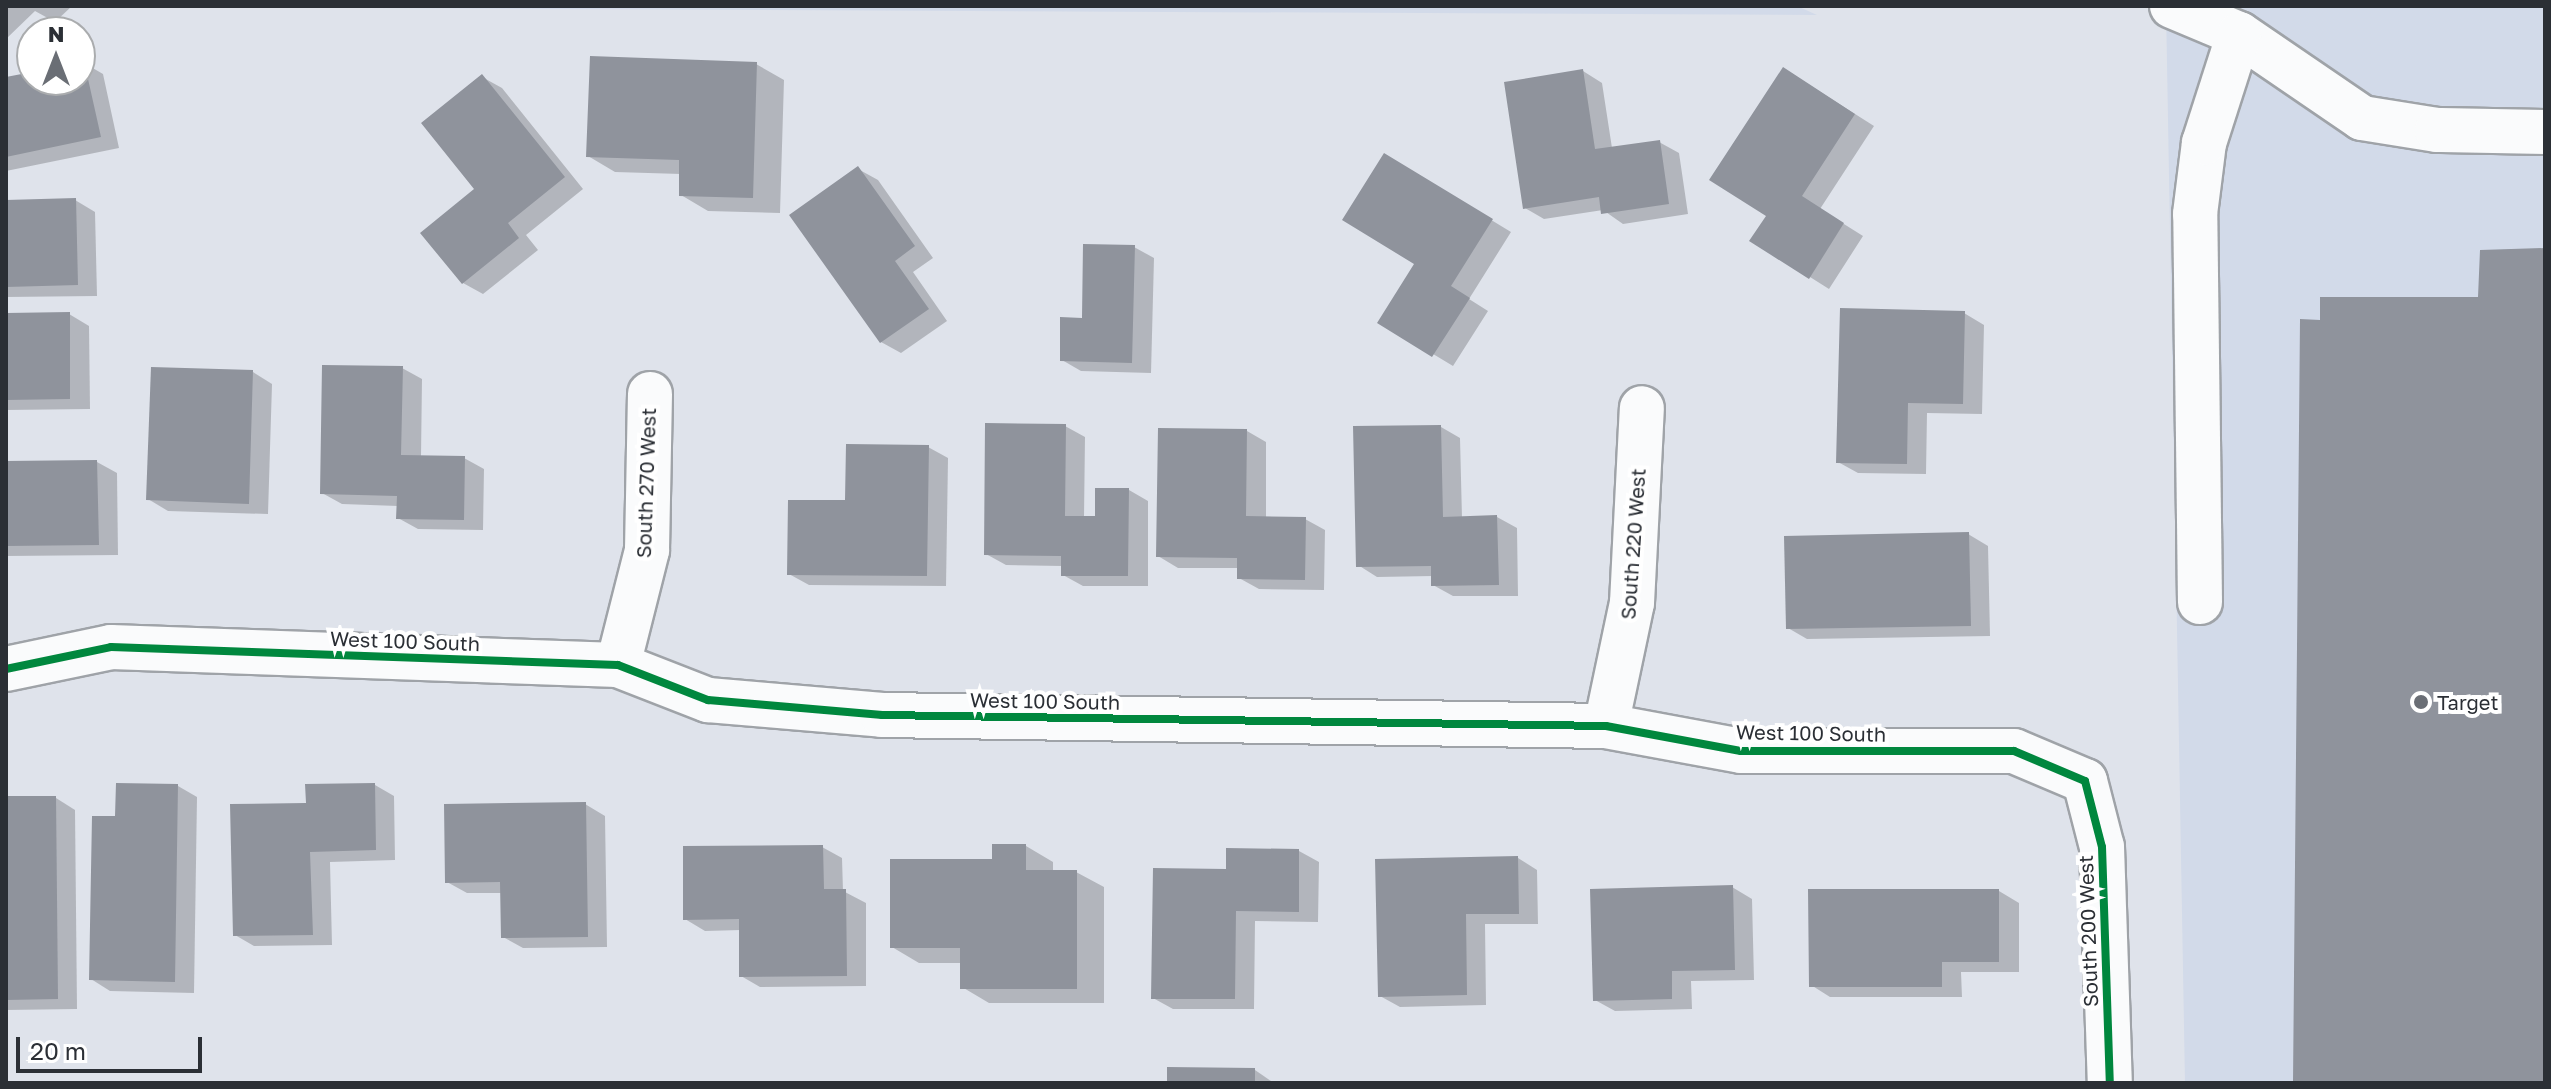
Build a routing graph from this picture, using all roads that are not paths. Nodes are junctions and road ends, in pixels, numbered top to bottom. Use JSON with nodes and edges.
{"nodes":[{"id":1,"x":2172,"y":6,"type":"edge"},
{"id":2,"x":2239,"y":34,"type":"junction"},
{"id":3,"x":2545,"y":132,"type":"edge"},
{"id":4,"x":650,"y":394,"type":"dead end"},
{"id":5,"x":1642,"y":408,"type":"dead end"},
{"id":6,"x":2200,"y":602,"type":"dead end"},
{"id":7,"x":618,"y":665,"type":"junction"},
{"id":8,"x":6,"y":669,"type":"edge"},
{"id":9,"x":1606,"y":726,"type":"junction"},
{"id":10,"x":2085,"y":781,"type":"joint"},
{"id":11,"x":2110,"y":1083,"type":"edge"}],
"edges":[{"from":1,"to":2,"type":"street"},
{"from":2,"to":3,"type":"street"},
{"from":2,"to":6,"type":"street"},
{"from":4,"to":7,"type":"street","name":"South 270 West"},
{"from":5,"to":9,"type":"street","name":"South 220 West"},
{"from":7,"to":8,"type":"street","name":"West 100 South"},
{"from":7,"to":9,"type":"street","name":"West 100 South"},
{"from":9,"to":10,"type":"street","name":"West 100 South"},
{"from":10,"to":11,"type":"street","name":"South 200 West"}]}
